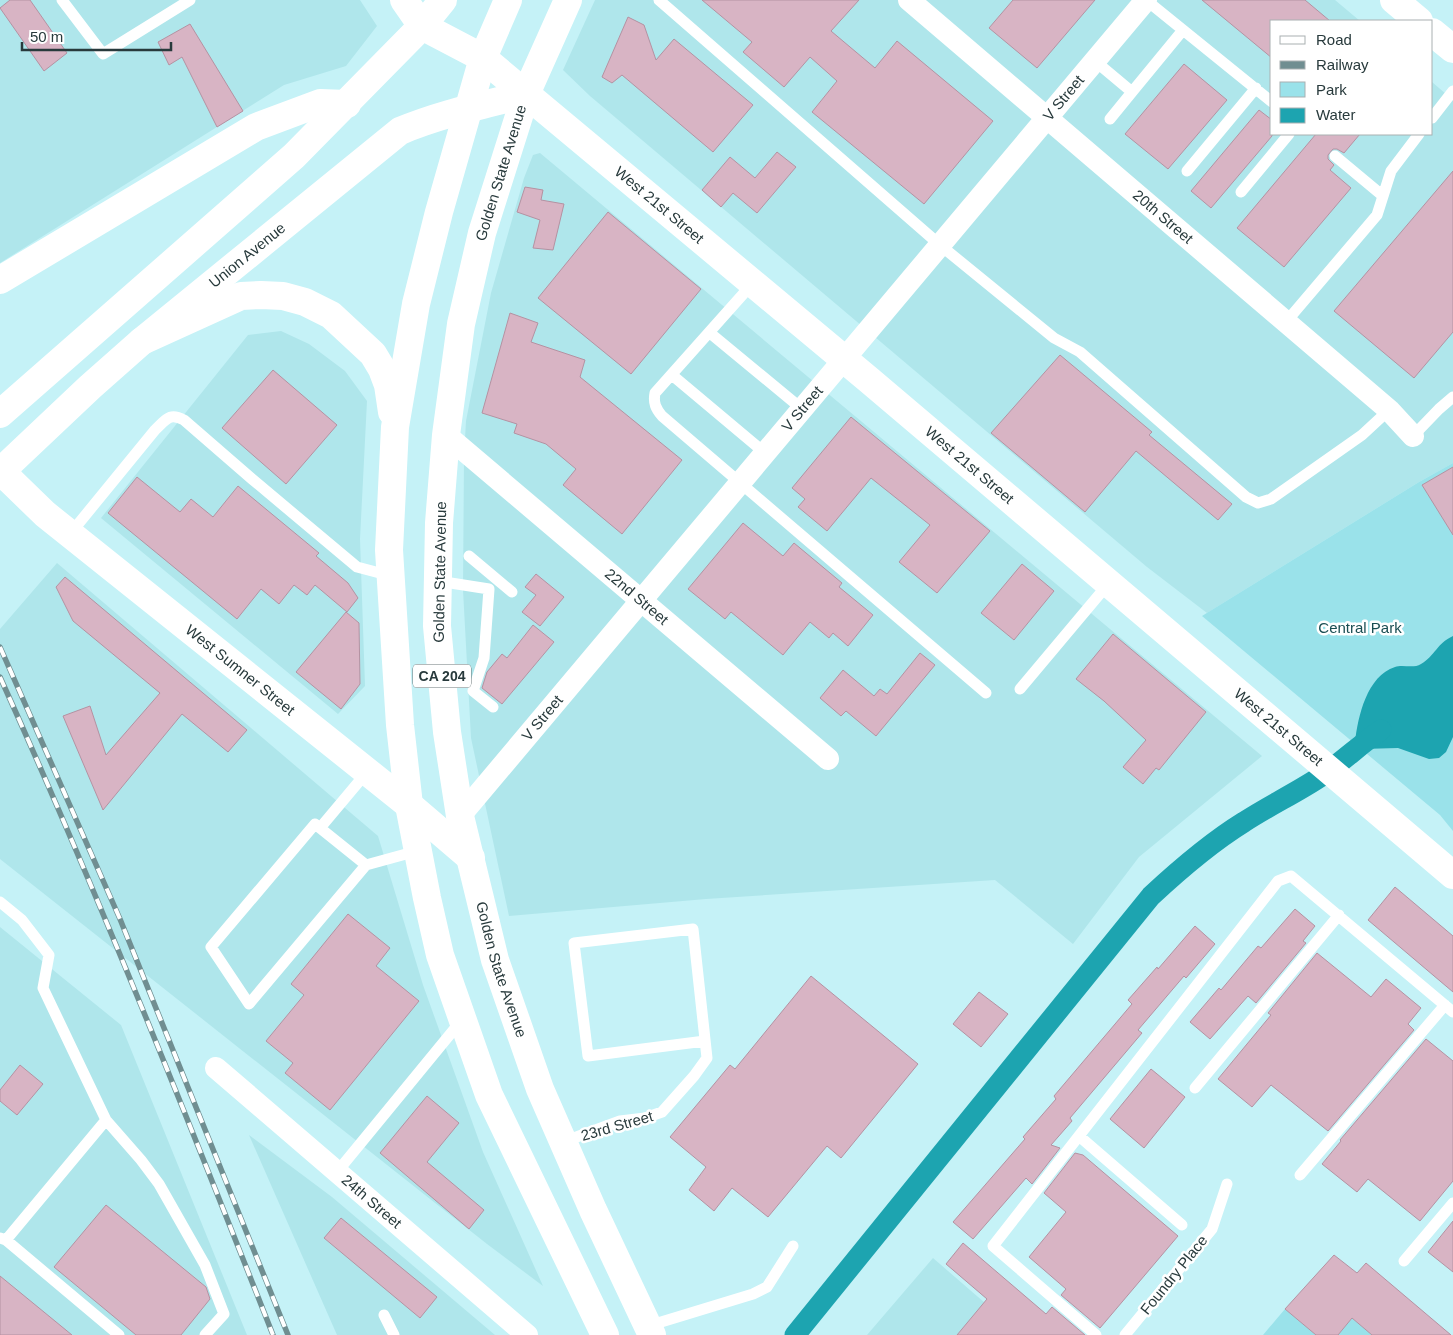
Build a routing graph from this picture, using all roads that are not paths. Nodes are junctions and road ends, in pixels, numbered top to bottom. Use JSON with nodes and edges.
{"nodes":[{"id":1,"x":62,"y":0,"type":"edge"},
{"id":2,"x":190,"y":0,"type":"edge"},
{"id":3,"x":404,"y":0,"type":"edge"},
{"id":4,"x":443,"y":0,"type":"edge"},
{"id":5,"x":508,"y":0,"type":"edge"},
{"id":6,"x":568,"y":0,"type":"edge"},
{"id":7,"x":659,"y":0,"type":"edge"},
{"id":8,"x":909,"y":0,"type":"edge"},
{"id":9,"x":1146,"y":0,"type":"edge"},
{"id":10,"x":1394,"y":0,"type":"edge"},
{"id":11,"x":1418,"y":20,"type":"edge"},
{"id":12,"x":422,"y":26,"type":"junction"},
{"id":13,"x":1183,"y":30,"type":"junction"},
{"id":14,"x":1433,"y":33,"type":"edge"},
{"id":15,"x":1453,"y":50,"type":"edge"},
{"id":16,"x":483,"y":58,"type":"junction"},
{"id":17,"x":1095,"y":61,"type":"junction"},
{"id":18,"x":1256,"y":88,"type":"junction"},
{"id":19,"x":1453,"y":91,"type":"edge"},
{"id":20,"x":1132,"y":92,"type":"junction"},
{"id":21,"x":526,"y":94,"type":"junction"},
{"id":22,"x":1270,"y":100,"type":"edge"},
{"id":23,"x":347,"y":104,"type":"junction"},
{"id":24,"x":468,"y":108,"type":"junction"},
{"id":25,"x":1433,"y":117,"type":"edge"},
{"id":26,"x":1046,"y":118,"type":"junction"},
{"id":27,"x":1110,"y":119,"type":"dead end"},
{"id":28,"x":1289,"y":135,"type":"edge"},
{"id":29,"x":1418,"y":135,"type":"edge"},
{"id":30,"x":1335,"y":156,"type":"dead end"},
{"id":31,"x":1187,"y":171,"type":"dead end"},
{"id":32,"x":1241,"y":192,"type":"dead end"},
{"id":33,"x":1383,"y":196,"type":"junction"},
{"id":34,"x":940,"y":245,"type":"junction"},
{"id":35,"x":0,"y":280,"type":"edge"},
{"id":36,"x":753,"y":283,"type":"junction"},
{"id":37,"x":1286,"y":322,"type":"junction"},
{"id":38,"x":710,"y":333,"type":"junction"},
{"id":39,"x":142,"y":340,"type":"junction"},
{"id":40,"x":844,"y":359,"type":"junction"},
{"id":41,"x":672,"y":375,"type":"junction"},
{"id":42,"x":1453,"y":397,"type":"edge"},
{"id":43,"x":802,"y":409,"type":"junction"},
{"id":44,"x":1389,"y":410,"type":"junction"},
{"id":45,"x":0,"y":414,"type":"edge"},
{"id":46,"x":395,"y":427,"type":"junction"},
{"id":47,"x":446,"y":435,"type":"junction"},
{"id":48,"x":1413,"y":436,"type":"joint"},
{"id":49,"x":765,"y":453,"type":"junction"},
{"id":50,"x":4,"y":474,"type":"edge"},
{"id":51,"x":739,"y":483,"type":"junction"},
{"id":52,"x":70,"y":534,"type":"junction"},
{"id":53,"x":469,"y":556,"type":"dead end"},
{"id":54,"x":390,"y":576,"type":"junction"},
{"id":55,"x":497,"y":580,"type":"junction"},
{"id":56,"x":438,"y":581,"type":"junction"},
{"id":57,"x":1109,"y":583,"type":"junction"},
{"id":58,"x":488,"y":589,"type":"junction"},
{"id":59,"x":512,"y":592,"type":"dead end"},
{"id":60,"x":642,"y":600,"type":"junction"},
{"id":61,"x":1020,"y":689,"type":"dead end"},
{"id":62,"x":986,"y":693,"type":"dead end"},
{"id":63,"x":493,"y":707,"type":"dead end"},
{"id":64,"x":828,"y":759,"type":"dead end"},
{"id":65,"x":367,"y":772,"type":"junction"},
{"id":66,"x":408,"y":805,"type":"junction"},
{"id":67,"x":460,"y":816,"type":"junction"},
{"id":68,"x":320,"y":828,"type":"junction"},
{"id":69,"x":417,"y":851,"type":"junction"},
{"id":70,"x":471,"y":858,"type":"junction"},
{"id":71,"x":366,"y":865,"type":"junction"},
{"id":72,"x":1453,"y":874,"type":"edge"},
{"id":73,"x":0,"y":902,"type":"edge"},
{"id":74,"x":1339,"y":915,"type":"junction"},
{"id":75,"x":1449,"y":1009,"type":"edge"},
{"id":76,"x":462,"y":1020,"type":"junction"},
{"id":77,"x":705,"y":1041,"type":"junction"},
{"id":78,"x":216,"y":1068,"type":"dead end"},
{"id":79,"x":1195,"y":1088,"type":"dead end"},
{"id":80,"x":106,"y":1120,"type":"junction"},
{"id":81,"x":1079,"y":1136,"type":"junction"},
{"id":82,"x":563,"y":1142,"type":"junction"},
{"id":83,"x":337,"y":1172,"type":"junction"},
{"id":84,"x":1300,"y":1175,"type":"dead end"},
{"id":85,"x":1227,"y":1184,"type":"dead end"},
{"id":86,"x":1453,"y":1203,"type":"edge"},
{"id":87,"x":1182,"y":1225,"type":"dead end"},
{"id":88,"x":3,"y":1239,"type":"edge"},
{"id":89,"x":793,"y":1246,"type":"dead end"},
{"id":90,"x":1404,"y":1261,"type":"dead end"},
{"id":91,"x":384,"y":1315,"type":"dead end"},
{"id":92,"x":650,"y":1331,"type":"edge"},
{"id":93,"x":521,"y":1333,"type":"edge"},
{"id":94,"x":119,"y":1335,"type":"edge"},
{"id":95,"x":205,"y":1335,"type":"edge"},
{"id":96,"x":394,"y":1335,"type":"edge"},
{"id":97,"x":604,"y":1335,"type":"edge"},
{"id":98,"x":1096,"y":1335,"type":"edge"},
{"id":99,"x":1126,"y":1335,"type":"edge"}],
"edges":[{"from":1,"to":2,"type":"lane"},
{"from":3,"to":12,"type":"main road"},
{"from":4,"to":12,"type":"main road"},
{"from":5,"to":16,"type":"main road","number":"CA 204"},
{"from":6,"to":21,"type":"main road","name":"Golden State Avenue","number":"CA 204"},
{"from":7,"to":34,"type":"lane"},
{"from":8,"to":26,"type":"street","name":"20th Street"},
{"from":9,"to":13,"type":"lane"},
{"from":9,"to":17,"type":"street","name":"V Street"},
{"from":10,"to":11,"type":"main road"},
{"from":12,"to":16,"type":"main road","name":"West 21st Street"},
{"from":12,"to":23,"type":"main road"},
{"from":13,"to":18,"type":"lane"},
{"from":13,"to":20,"type":"lane"},
{"from":14,"to":15,"type":"main road"},
{"from":16,"to":21,"type":"main road","name":"West 21st Street"},
{"from":16,"to":24,"type":"main road","number":"CA 204"},
{"from":17,"to":20,"type":"lane"},
{"from":17,"to":26,"type":"street","name":"V Street"},
{"from":18,"to":22,"type":"lane"},
{"from":18,"to":31,"type":"lane"},
{"from":19,"to":25,"type":"lane"},
{"from":20,"to":27,"type":"lane"},
{"from":21,"to":24,"type":"main road","name":"Union Avenue"},
{"from":21,"to":36,"type":"main road","name":"West 21st Street"},
{"from":21,"to":47,"type":"main road","name":"Golden State Avenue","number":"CA 204"},
{"from":23,"to":35,"type":"main road"},
{"from":23,"to":45,"type":"main road"},
{"from":24,"to":39,"type":"main road","name":"Union Avenue"},
{"from":24,"to":46,"type":"main road","number":"CA 204"},
{"from":26,"to":34,"type":"street","name":"V Street"},
{"from":26,"to":37,"type":"street","name":"20th Street"},
{"from":28,"to":32,"type":"lane"},
{"from":29,"to":33,"type":"lane"},
{"from":30,"to":33,"type":"lane"},
{"from":33,"to":37,"type":"lane"},
{"from":34,"to":40,"type":"street","name":"V Street"},
{"from":34,"to":44,"type":"lane"},
{"from":36,"to":38,"type":"lane"},
{"from":36,"to":40,"type":"main road","name":"West 21st Street"},
{"from":37,"to":44,"type":"street","name":"20th Street"},
{"from":38,"to":41,"type":"lane"},
{"from":38,"to":43,"type":"lane"},
{"from":39,"to":46,"type":"main road"},
{"from":39,"to":50,"type":"main road","name":"Union Avenue"},
{"from":40,"to":43,"type":"street","name":"V Street"},
{"from":40,"to":57,"type":"main road","name":"West 21st Street"},
{"from":41,"to":49,"type":"lane"},
{"from":41,"to":51,"type":"lane"},
{"from":42,"to":48,"type":"lane"},
{"from":43,"to":49,"type":"street","name":"V Street"},
{"from":44,"to":48,"type":"street","name":"20th Street"},
{"from":46,"to":54,"type":"main road","number":"CA 204"},
{"from":47,"to":56,"type":"main road","name":"Golden State Avenue","number":"CA 204"},
{"from":47,"to":60,"type":"street","name":"22nd Street"},
{"from":49,"to":51,"type":"street","name":"V Street"},
{"from":50,"to":52,"type":"main road","name":"West Sumner Street"},
{"from":51,"to":60,"type":"street","name":"V Street"},
{"from":51,"to":62,"type":"lane"},
{"from":52,"to":54,"type":"lane"},
{"from":52,"to":65,"type":"main road","name":"West Sumner Street"},
{"from":53,"to":55,"type":"lane"},
{"from":54,"to":66,"type":"main road","number":"CA 204"},
{"from":55,"to":58,"type":"lane"},
{"from":55,"to":59,"type":"lane"},
{"from":56,"to":58,"type":"lane"},
{"from":56,"to":67,"type":"main road","name":"Golden State Avenue","number":"CA 204"},
{"from":57,"to":61,"type":"lane"},
{"from":57,"to":72,"type":"main road","name":"West 21st Street"},
{"from":58,"to":63,"type":"lane"},
{"from":60,"to":64,"type":"street","name":"22nd Street"},
{"from":60,"to":67,"type":"street","name":"V Street"},
{"from":65,"to":66,"type":"main road","name":"West Sumner Street"},
{"from":65,"to":68,"type":"lane"},
{"from":66,"to":69,"type":"main road","number":"CA 204"},
{"from":66,"to":70,"type":"main road","name":"West Sumner Street"},
{"from":67,"to":70,"type":"main road","name":"Golden State Avenue","number":"CA 204"},
{"from":68,"to":71,"type":"lane"},
{"from":68,"to":71,"type":"lane"},
{"from":69,"to":71,"type":"lane"},
{"from":69,"to":76,"type":"main road","number":"CA 204"},
{"from":70,"to":82,"type":"main road","name":"Golden State Avenue","number":"CA 204"},
{"from":73,"to":80,"type":"lane"},
{"from":74,"to":75,"type":"lane"},
{"from":74,"to":79,"type":"lane"},
{"from":74,"to":81,"type":"lane"},
{"from":75,"to":84,"type":"lane"},
{"from":76,"to":83,"type":"lane"},
{"from":76,"to":97,"type":"main road","number":"CA 204"},
{"from":77,"to":77,"type":"lane","name":"23rd Street"},
{"from":77,"to":82,"type":"lane","name":"23rd Street"},
{"from":78,"to":83,"type":"street","name":"24th Street"},
{"from":80,"to":88,"type":"lane"},
{"from":80,"to":95,"type":"lane"},
{"from":81,"to":87,"type":"lane"},
{"from":81,"to":98,"type":"lane"},
{"from":82,"to":92,"type":"main road","name":"Golden State Avenue","number":"CA 204"},
{"from":83,"to":93,"type":"street","name":"24th Street"},
{"from":85,"to":99,"type":"lane","name":"Foundry Place"},
{"from":86,"to":90,"type":"lane"},
{"from":88,"to":94,"type":"lane"},
{"from":89,"to":92,"type":"lane"},
{"from":91,"to":96,"type":"lane"}]}
